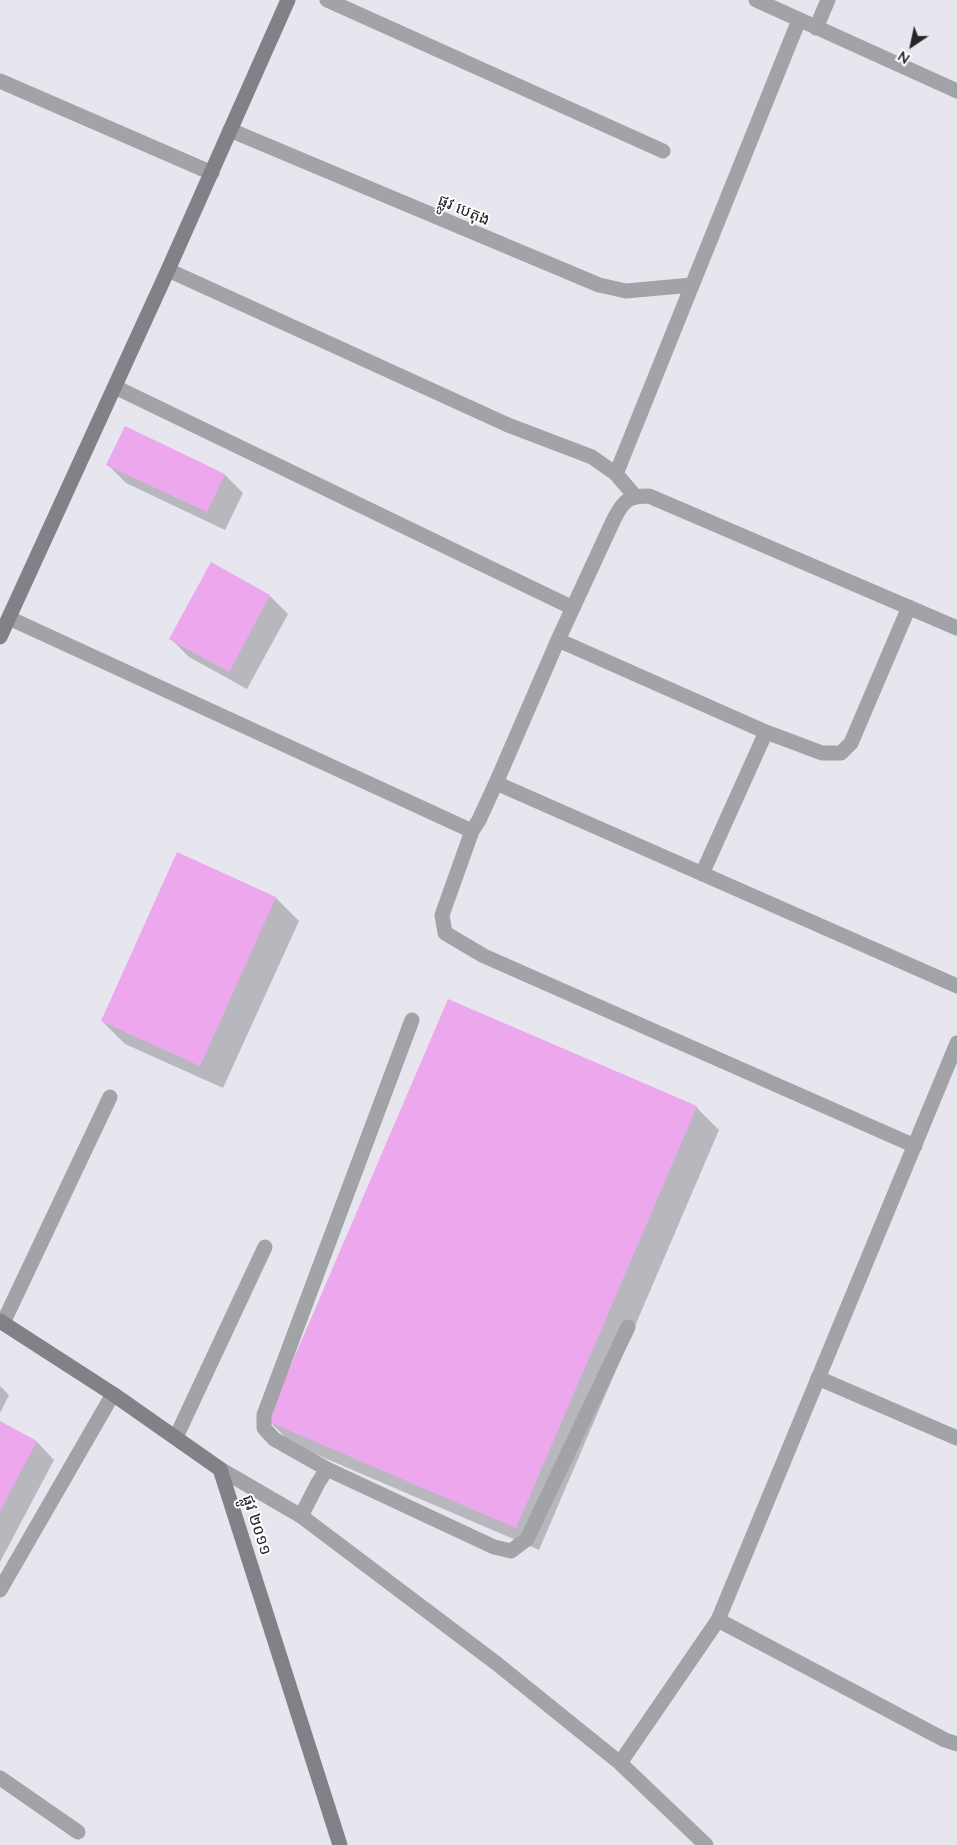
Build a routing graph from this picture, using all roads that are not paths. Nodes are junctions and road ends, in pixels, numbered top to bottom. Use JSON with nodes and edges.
{"nodes":[{"id":1,"x":288,"y":0,"type":"edge"},
{"id":2,"x":327,"y":0,"type":"edge"},
{"id":3,"x":756,"y":0,"type":"edge"},
{"id":4,"x":828,"y":0,"type":"edge"},
{"id":5,"x":800,"y":20,"type":"junction"},
{"id":6,"x":816,"y":28,"type":"junction"},
{"id":7,"x":0,"y":81,"type":"edge"},
{"id":8,"x":957,"y":91,"type":"edge"},
{"id":9,"x":230,"y":130,"type":"junction"},
{"id":10,"x":663,"y":151,"type":"dead end"},
{"id":11,"x":212,"y":173,"type":"junction"},
{"id":12,"x":168,"y":270,"type":"junction"},
{"id":13,"x":692,"y":285,"type":"junction"},
{"id":14,"x":115,"y":387,"type":"junction"},
{"id":15,"x":616,"y":474,"type":"junction"},
{"id":16,"x":635,"y":496,"type":"junction"},
{"id":17,"x":909,"y":607,"type":"junction"},
{"id":18,"x":573,"y":608,"type":"junction"},
{"id":19,"x":8,"y":618,"type":"junction"},
{"id":20,"x":957,"y":628,"type":"edge"},
{"id":21,"x":0,"y":637,"type":"edge"},
{"id":22,"x":558,"y":640,"type":"junction"},
{"id":23,"x":766,"y":732,"type":"junction"},
{"id":24,"x":496,"y":783,"type":"junction"},
{"id":25,"x":472,"y":831,"type":"junction"},
{"id":26,"x":702,"y":874,"type":"junction"},
{"id":27,"x":957,"y":986,"type":"edge"},
{"id":28,"x":412,"y":1020,"type":"dead end"},
{"id":29,"x":957,"y":1043,"type":"edge"},
{"id":30,"x":110,"y":1097,"type":"dead end"},
{"id":31,"x":914,"y":1146,"type":"junction"},
{"id":32,"x":265,"y":1248,"type":"dead end"},
{"id":33,"x":1,"y":1322,"type":"edge"},
{"id":34,"x":628,"y":1327,"type":"dead end"},
{"id":35,"x":818,"y":1378,"type":"junction"},
{"id":36,"x":113,"y":1394,"type":"junction"},
{"id":37,"x":176,"y":1437,"type":"junction"},
{"id":38,"x":957,"y":1438,"type":"edge"},
{"id":39,"x":220,"y":1469,"type":"junction"},
{"id":40,"x":327,"y":1469,"type":"junction"},
{"id":41,"x":301,"y":1516,"type":"junction"},
{"id":42,"x":0,"y":1590,"type":"edge"},
{"id":43,"x":718,"y":1620,"type":"junction"},
{"id":44,"x":957,"y":1744,"type":"edge"},
{"id":45,"x":620,"y":1763,"type":"junction"},
{"id":46,"x":0,"y":1778,"type":"edge"},
{"id":47,"x":78,"y":1832,"type":"dead end"},
{"id":48,"x":340,"y":1845,"type":"edge"},
{"id":49,"x":706,"y":1845,"type":"edge"}],
"edges":[{"from":1,"to":9,"type":"street"},
{"from":2,"to":10,"type":"street"},
{"from":3,"to":5,"type":"street"},
{"from":4,"to":6,"type":"street"},
{"from":5,"to":6,"type":"street"},
{"from":5,"to":13,"type":"street"},
{"from":6,"to":8,"type":"street"},
{"from":7,"to":11,"type":"street"},
{"from":9,"to":11,"type":"street"},
{"from":9,"to":13,"type":"street","name":"ផ្លូវ បេតុង"},
{"from":11,"to":12,"type":"street"},
{"from":12,"to":14,"type":"street"},
{"from":12,"to":15,"type":"street"},
{"from":13,"to":15,"type":"street"},
{"from":14,"to":18,"type":"street"},
{"from":14,"to":19,"type":"street"},
{"from":15,"to":16,"type":"street"},
{"from":16,"to":17,"type":"street"},
{"from":16,"to":18,"type":"street"},
{"from":17,"to":20,"type":"street"},
{"from":17,"to":23,"type":"street"},
{"from":18,"to":22,"type":"street"},
{"from":19,"to":21,"type":"street"},
{"from":19,"to":25,"type":"street"},
{"from":22,"to":23,"type":"street"},
{"from":22,"to":24,"type":"street"},
{"from":23,"to":26,"type":"street"},
{"from":24,"to":25,"type":"street"},
{"from":24,"to":26,"type":"street"},
{"from":25,"to":31,"type":"street"},
{"from":26,"to":27,"type":"street"},
{"from":28,"to":40,"type":"street"},
{"from":29,"to":31,"type":"street"},
{"from":30,"to":33,"type":"street"},
{"from":31,"to":35,"type":"street"},
{"from":32,"to":37,"type":"street"},
{"from":33,"to":36,"type":"street"},
{"from":34,"to":40,"type":"street"},
{"from":35,"to":38,"type":"street"},
{"from":35,"to":43,"type":"street"},
{"from":36,"to":37,"type":"street"},
{"from":36,"to":42,"type":"street"},
{"from":37,"to":39,"type":"street"},
{"from":39,"to":41,"type":"street"},
{"from":39,"to":48,"type":"street","name":"ផ្លូវ ២០១១"},
{"from":40,"to":41,"type":"street"},
{"from":41,"to":45,"type":"street"},
{"from":43,"to":44,"type":"street"},
{"from":43,"to":45,"type":"street"},
{"from":45,"to":49,"type":"street"},
{"from":46,"to":47,"type":"street"}]}
